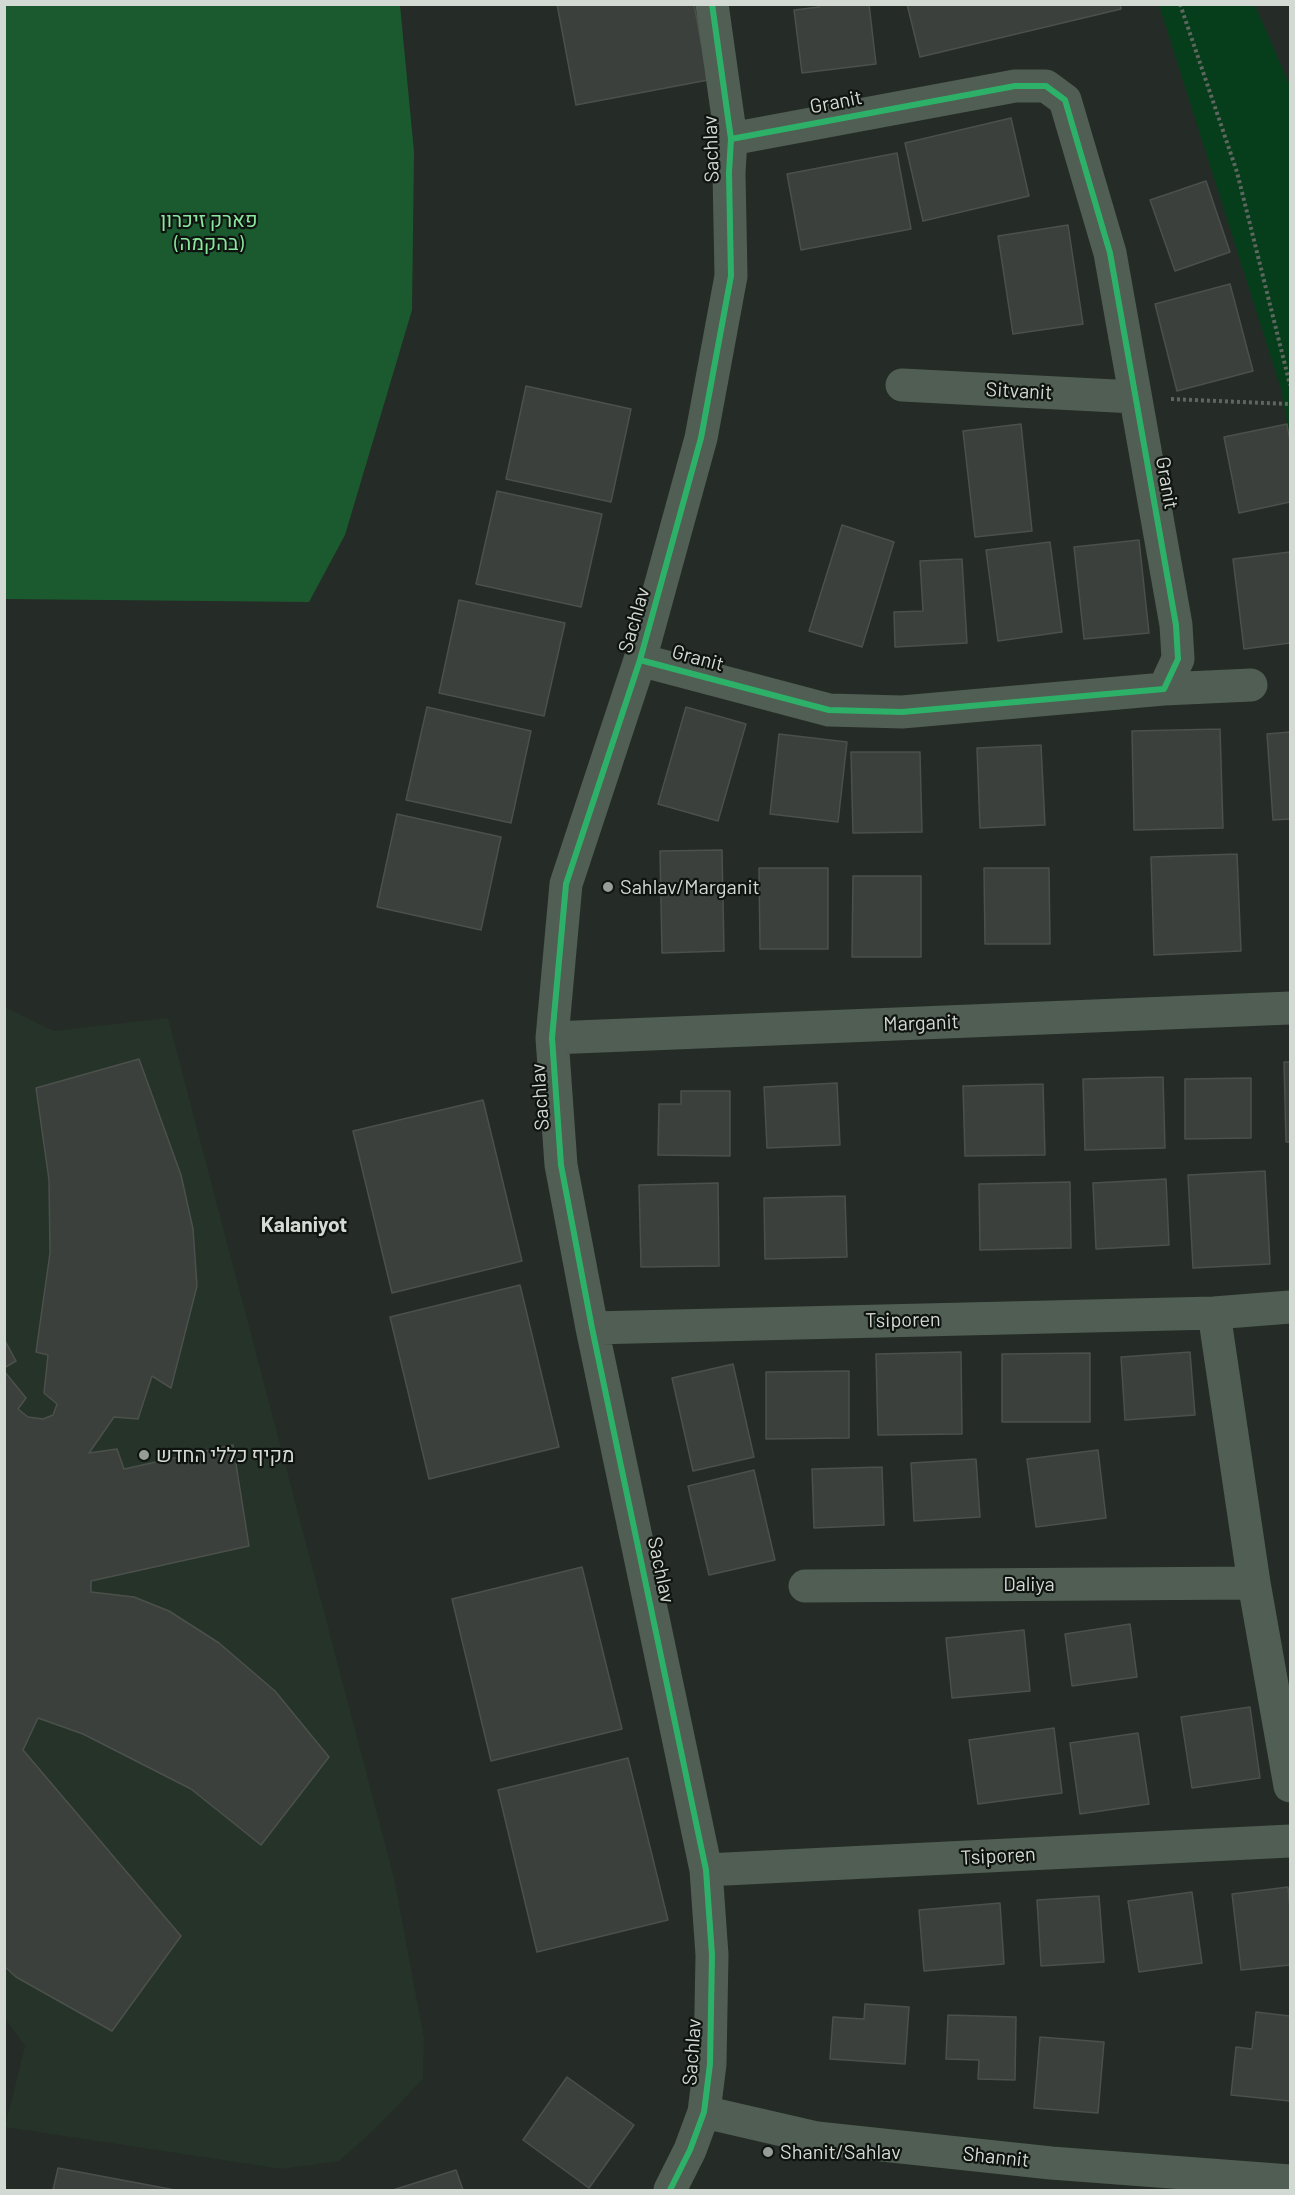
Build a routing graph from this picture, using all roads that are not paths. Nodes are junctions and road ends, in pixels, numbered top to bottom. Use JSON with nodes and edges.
{"nodes":[{"id":1,"x":712,"y":4,"type":"edge"},
{"id":2,"x":731,"y":139,"type":"junction"},
{"id":3,"x":902,"y":385,"type":"dead end"},
{"id":4,"x":1135,"y":397,"type":"junction"},
{"id":5,"x":640,"y":660,"type":"junction"},
{"id":6,"x":1251,"y":685,"type":"dead end"},
{"id":7,"x":1164,"y":689,"type":"junction"},
{"id":8,"x":1290,"y":1008,"type":"edge"},
{"id":9,"x":552,"y":1038,"type":"junction"},
{"id":10,"x":1290,"y":1307,"type":"edge"},
{"id":11,"x":1214,"y":1313,"type":"junction"},
{"id":12,"x":592,"y":1328,"type":"junction"},
{"id":13,"x":1254,"y":1583,"type":"junction"},
{"id":14,"x":805,"y":1586,"type":"dead end"},
{"id":15,"x":1290,"y":1786,"type":"edge"},
{"id":16,"x":1290,"y":1841,"type":"edge"},
{"id":17,"x":706,"y":1870,"type":"junction"},
{"id":18,"x":704,"y":2112,"type":"junction"},
{"id":19,"x":1290,"y":2181,"type":"edge"},
{"id":20,"x":670,"y":2190,"type":"edge"}],
"edges":[{"from":1,"to":2,"type":"street","name":"Sachlav"},
{"from":2,"to":4,"type":"street","name":"Granit"},
{"from":2,"to":5,"type":"street","name":"Sachlav"},
{"from":3,"to":4,"type":"street","name":"Sitvanit"},
{"from":4,"to":7,"type":"street","name":"Granit"},
{"from":5,"to":7,"type":"street","name":"Granit"},
{"from":5,"to":9,"type":"street","name":"Sachlav"},
{"from":6,"to":7,"type":"street","name":"Granit"},
{"from":8,"to":9,"type":"street","name":"Marganit"},
{"from":9,"to":12,"type":"street","name":"Sachlav"},
{"from":10,"to":11,"type":"street","name":"Tsiporen"},
{"from":11,"to":12,"type":"street","name":"Tsiporen"},
{"from":11,"to":13,"type":"street"},
{"from":12,"to":17,"type":"street","name":"Sachlav"},
{"from":13,"to":14,"type":"street","name":"Daliya"},
{"from":13,"to":15,"type":"street"},
{"from":16,"to":17,"type":"street","name":"Tsiporen"},
{"from":17,"to":18,"type":"street","name":"Sachlav"},
{"from":18,"to":19,"type":"street","name":"Shannit"},
{"from":18,"to":20,"type":"street","name":"Sachlav"}]}
